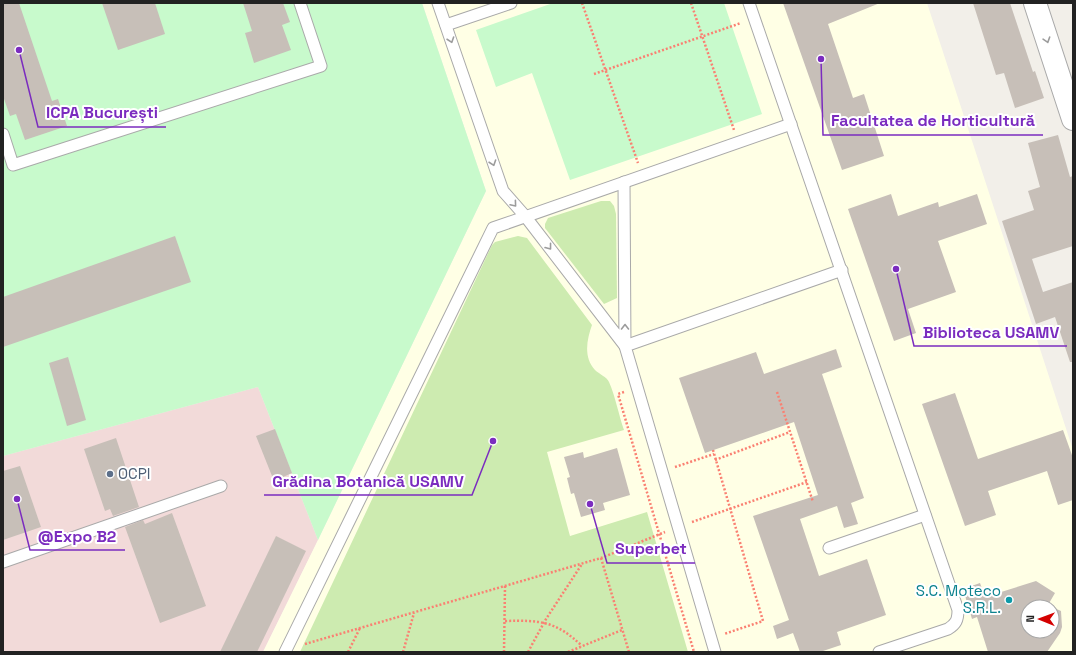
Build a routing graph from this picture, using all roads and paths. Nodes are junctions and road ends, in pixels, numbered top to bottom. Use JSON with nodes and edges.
{"nodes":[{"id":1,"x":300,"y":3,"type":"edge"},
{"id":2,"x":438,"y":3,"type":"edge"},
{"id":3,"x":511,"y":3,"type":"edge"},
{"id":4,"x":582,"y":3,"type":"edge"},
{"id":5,"x":691,"y":3,"type":"edge"},
{"id":6,"x":749,"y":3,"type":"edge"},
{"id":7,"x":1035,"y":3,"type":"edge"},
{"id":8,"x":754,"y":19,"type":"junction"},
{"id":9,"x":446,"y":25,"type":"junction"},
{"id":10,"x":702,"y":37,"type":"junction"},
{"id":11,"x":606,"y":70,"type":"junction"},
{"id":12,"x":594,"y":74,"type":"dead end"},
{"id":13,"x":1071,"y":106,"type":"edge"},
{"id":14,"x":791,"y":124,"type":"junction"},
{"id":15,"x":3,"y":134,"type":"edge"},
{"id":16,"x":738,"y":143,"type":"junction"},
{"id":17,"x":642,"y":176,"type":"junction"},
{"id":18,"x":624,"y":182,"type":"junction"},
{"id":19,"x":525,"y":216,"type":"junction"},
{"id":20,"x":842,"y":270,"type":"junction"},
{"id":21,"x":625,"y":346,"type":"junction"},
{"id":22,"x":637,"y":388,"type":"junction"},
{"id":23,"x":777,"y":392,"type":"dead end"},
{"id":24,"x":790,"y":432,"type":"junction"},
{"id":25,"x":713,"y":450,"type":"dead end"},
{"id":26,"x":714,"y":454,"type":"junction"},
{"id":27,"x":715,"y":460,"type":"junction"},
{"id":28,"x":662,"y":471,"type":"junction"},
{"id":29,"x":807,"y":482,"type":"junction"},
{"id":30,"x":221,"y":486,"type":"dead end"},
{"id":31,"x":814,"y":502,"type":"dead end"},
{"id":32,"x":730,"y":509,"type":"junction"},
{"id":33,"x":925,"y":515,"type":"junction"},
{"id":34,"x":678,"y":527,"type":"junction"},
{"id":35,"x":659,"y":535,"type":"junction"},
{"id":36,"x":829,"y":548,"type":"dead end"},
{"id":37,"x":601,"y":558,"type":"junction"},
{"id":38,"x":3,"y":562,"type":"edge"},
{"id":39,"x":582,"y":564,"type":"junction"},
{"id":40,"x":505,"y":586,"type":"junction"},
{"id":41,"x":414,"y":612,"type":"junction"},
{"id":42,"x":505,"y":621,"type":"junction"},
{"id":43,"x":544,"y":622,"type":"junction"},
{"id":44,"x":360,"y":628,"type":"junction"},
{"id":45,"x":622,"y":630,"type":"junction"},
{"id":46,"x":711,"y":638,"type":"junction"},
{"id":47,"x":300,"y":645,"type":"dead end"},
{"id":48,"x":582,"y":646,"type":"junction"},
{"id":49,"x":285,"y":652,"type":"edge"},
{"id":50,"x":348,"y":652,"type":"edge"},
{"id":51,"x":403,"y":652,"type":"edge"},
{"id":52,"x":504,"y":652,"type":"edge"},
{"id":53,"x":528,"y":652,"type":"edge"},
{"id":54,"x":568,"y":652,"type":"edge"},
{"id":55,"x":629,"y":652,"type":"edge"},
{"id":56,"x":694,"y":652,"type":"edge"},
{"id":57,"x":715,"y":652,"type":"edge"},
{"id":58,"x":879,"y":652,"type":"edge"}],
"edges":[{"from":1,"to":15,"type":"lane"},
{"from":2,"to":9,"type":"lane"},
{"from":3,"to":9,"type":"lane"},
{"from":4,"to":11,"type":"path"},
{"from":5,"to":10,"type":"path"},
{"from":6,"to":8,"type":"lane"},
{"from":7,"to":13,"type":"street","one_way":true},
{"from":8,"to":10,"type":"path"},
{"from":8,"to":14,"type":"lane"},
{"from":9,"to":19,"type":"lane","one_way":true},
{"from":10,"to":11,"type":"path"},
{"from":10,"to":16,"type":"path"},
{"from":11,"to":12,"type":"path"},
{"from":11,"to":17,"type":"path"},
{"from":14,"to":16,"type":"lane"},
{"from":14,"to":20,"type":"lane"},
{"from":16,"to":17,"type":"lane"},
{"from":17,"to":18,"type":"lane"},
{"from":18,"to":19,"type":"lane"},
{"from":21,"to":18,"type":"lane","one_way":true},
{"from":19,"to":21,"type":"lane","one_way":true},
{"from":19,"to":49,"type":"lane"},
{"from":20,"to":21,"type":"lane"},
{"from":20,"to":33,"type":"lane"},
{"from":21,"to":22,"type":"lane"},
{"from":22,"to":28,"type":"lane"},
{"from":22,"to":35,"type":"path"},
{"from":23,"to":24,"type":"path"},
{"from":24,"to":27,"type":"path"},
{"from":24,"to":29,"type":"path"},
{"from":25,"to":26,"type":"path"},
{"from":26,"to":27,"type":"path"},
{"from":26,"to":28,"type":"path"},
{"from":27,"to":32,"type":"path"},
{"from":28,"to":34,"type":"lane"},
{"from":29,"to":31,"type":"path"},
{"from":29,"to":32,"type":"path"},
{"from":30,"to":38,"type":"lane"},
{"from":32,"to":34,"type":"path"},
{"from":32,"to":46,"type":"path"},
{"from":33,"to":36,"type":"lane"},
{"from":33,"to":58,"type":"lane"},
{"from":34,"to":35,"type":"path"},
{"from":34,"to":46,"type":"lane"},
{"from":35,"to":37,"type":"path"},
{"from":35,"to":56,"type":"path"},
{"from":37,"to":39,"type":"path"},
{"from":37,"to":45,"type":"path"},
{"from":39,"to":40,"type":"path"},
{"from":39,"to":43,"type":"path"},
{"from":40,"to":41,"type":"path"},
{"from":40,"to":42,"type":"path"},
{"from":41,"to":44,"type":"path"},
{"from":41,"to":51,"type":"path"},
{"from":42,"to":43,"type":"path"},
{"from":42,"to":52,"type":"path"},
{"from":43,"to":48,"type":"path"},
{"from":43,"to":53,"type":"path"},
{"from":44,"to":47,"type":"path"},
{"from":44,"to":50,"type":"path"},
{"from":45,"to":48,"type":"path"},
{"from":45,"to":55,"type":"path"},
{"from":46,"to":57,"type":"lane"},
{"from":48,"to":54,"type":"path"}]}
